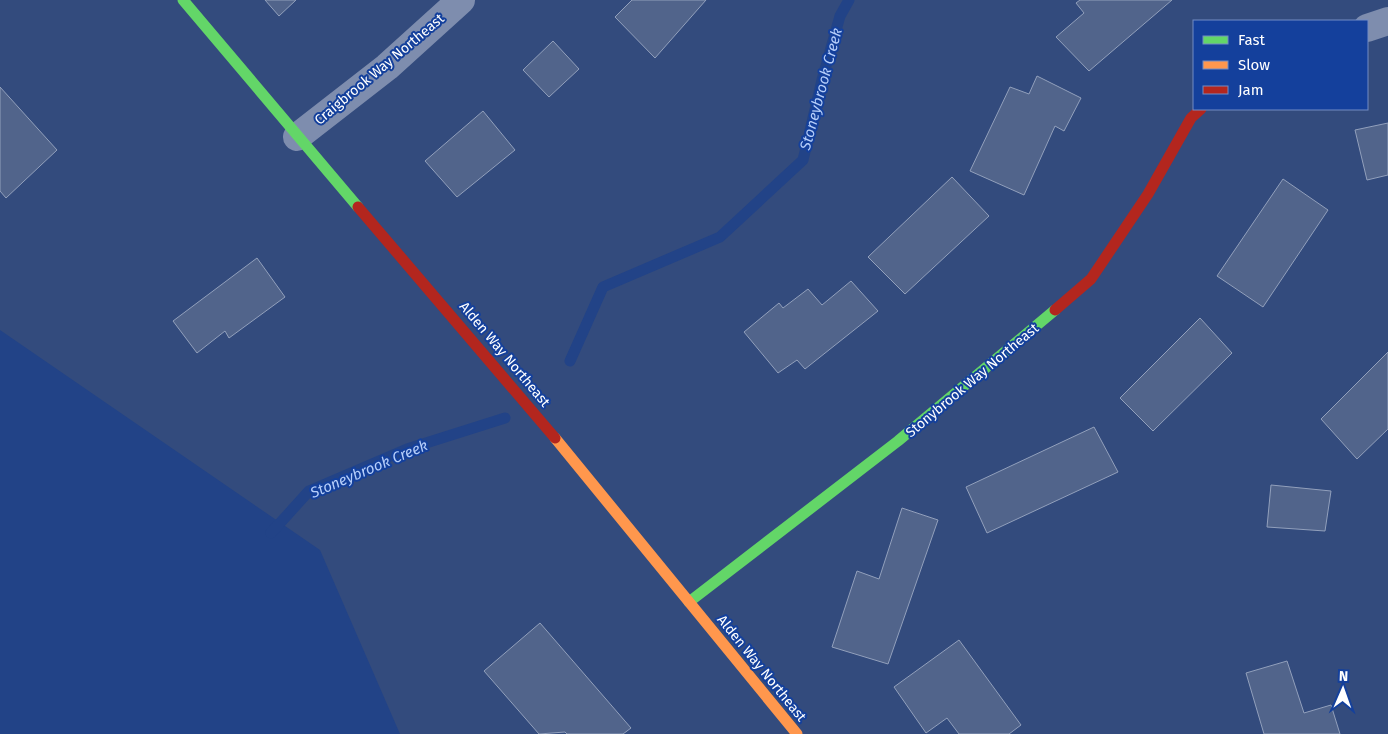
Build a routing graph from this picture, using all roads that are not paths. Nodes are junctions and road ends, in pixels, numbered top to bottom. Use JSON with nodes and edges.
{"nodes":[{"id":1,"x":183,"y":0,"type":"edge"},
{"id":2,"x":461,"y":0,"type":"edge"},
{"id":3,"x":1388,"y":21,"type":"edge"},
{"id":4,"x":1368,"y":28,"type":"edge"},
{"id":5,"x":1200,"y":110,"type":"edge"},
{"id":6,"x":297,"y":137,"type":"junction"},
{"id":7,"x":689,"y":602,"type":"junction"},
{"id":8,"x":797,"y":734,"type":"edge"}],
"edges":[{"from":1,"to":6,"type":"street","name":"Alden Way Northeast"},
{"from":2,"to":6,"type":"street","name":"Craigbrook Way Northeast"},
{"from":3,"to":4,"type":"street"},
{"from":5,"to":7,"type":"street","name":"Stonybrook Way Northeast"},
{"from":6,"to":7,"type":"street","name":"Alden Way Northeast"},
{"from":7,"to":8,"type":"street","name":"Alden Way Northeast"}]}
